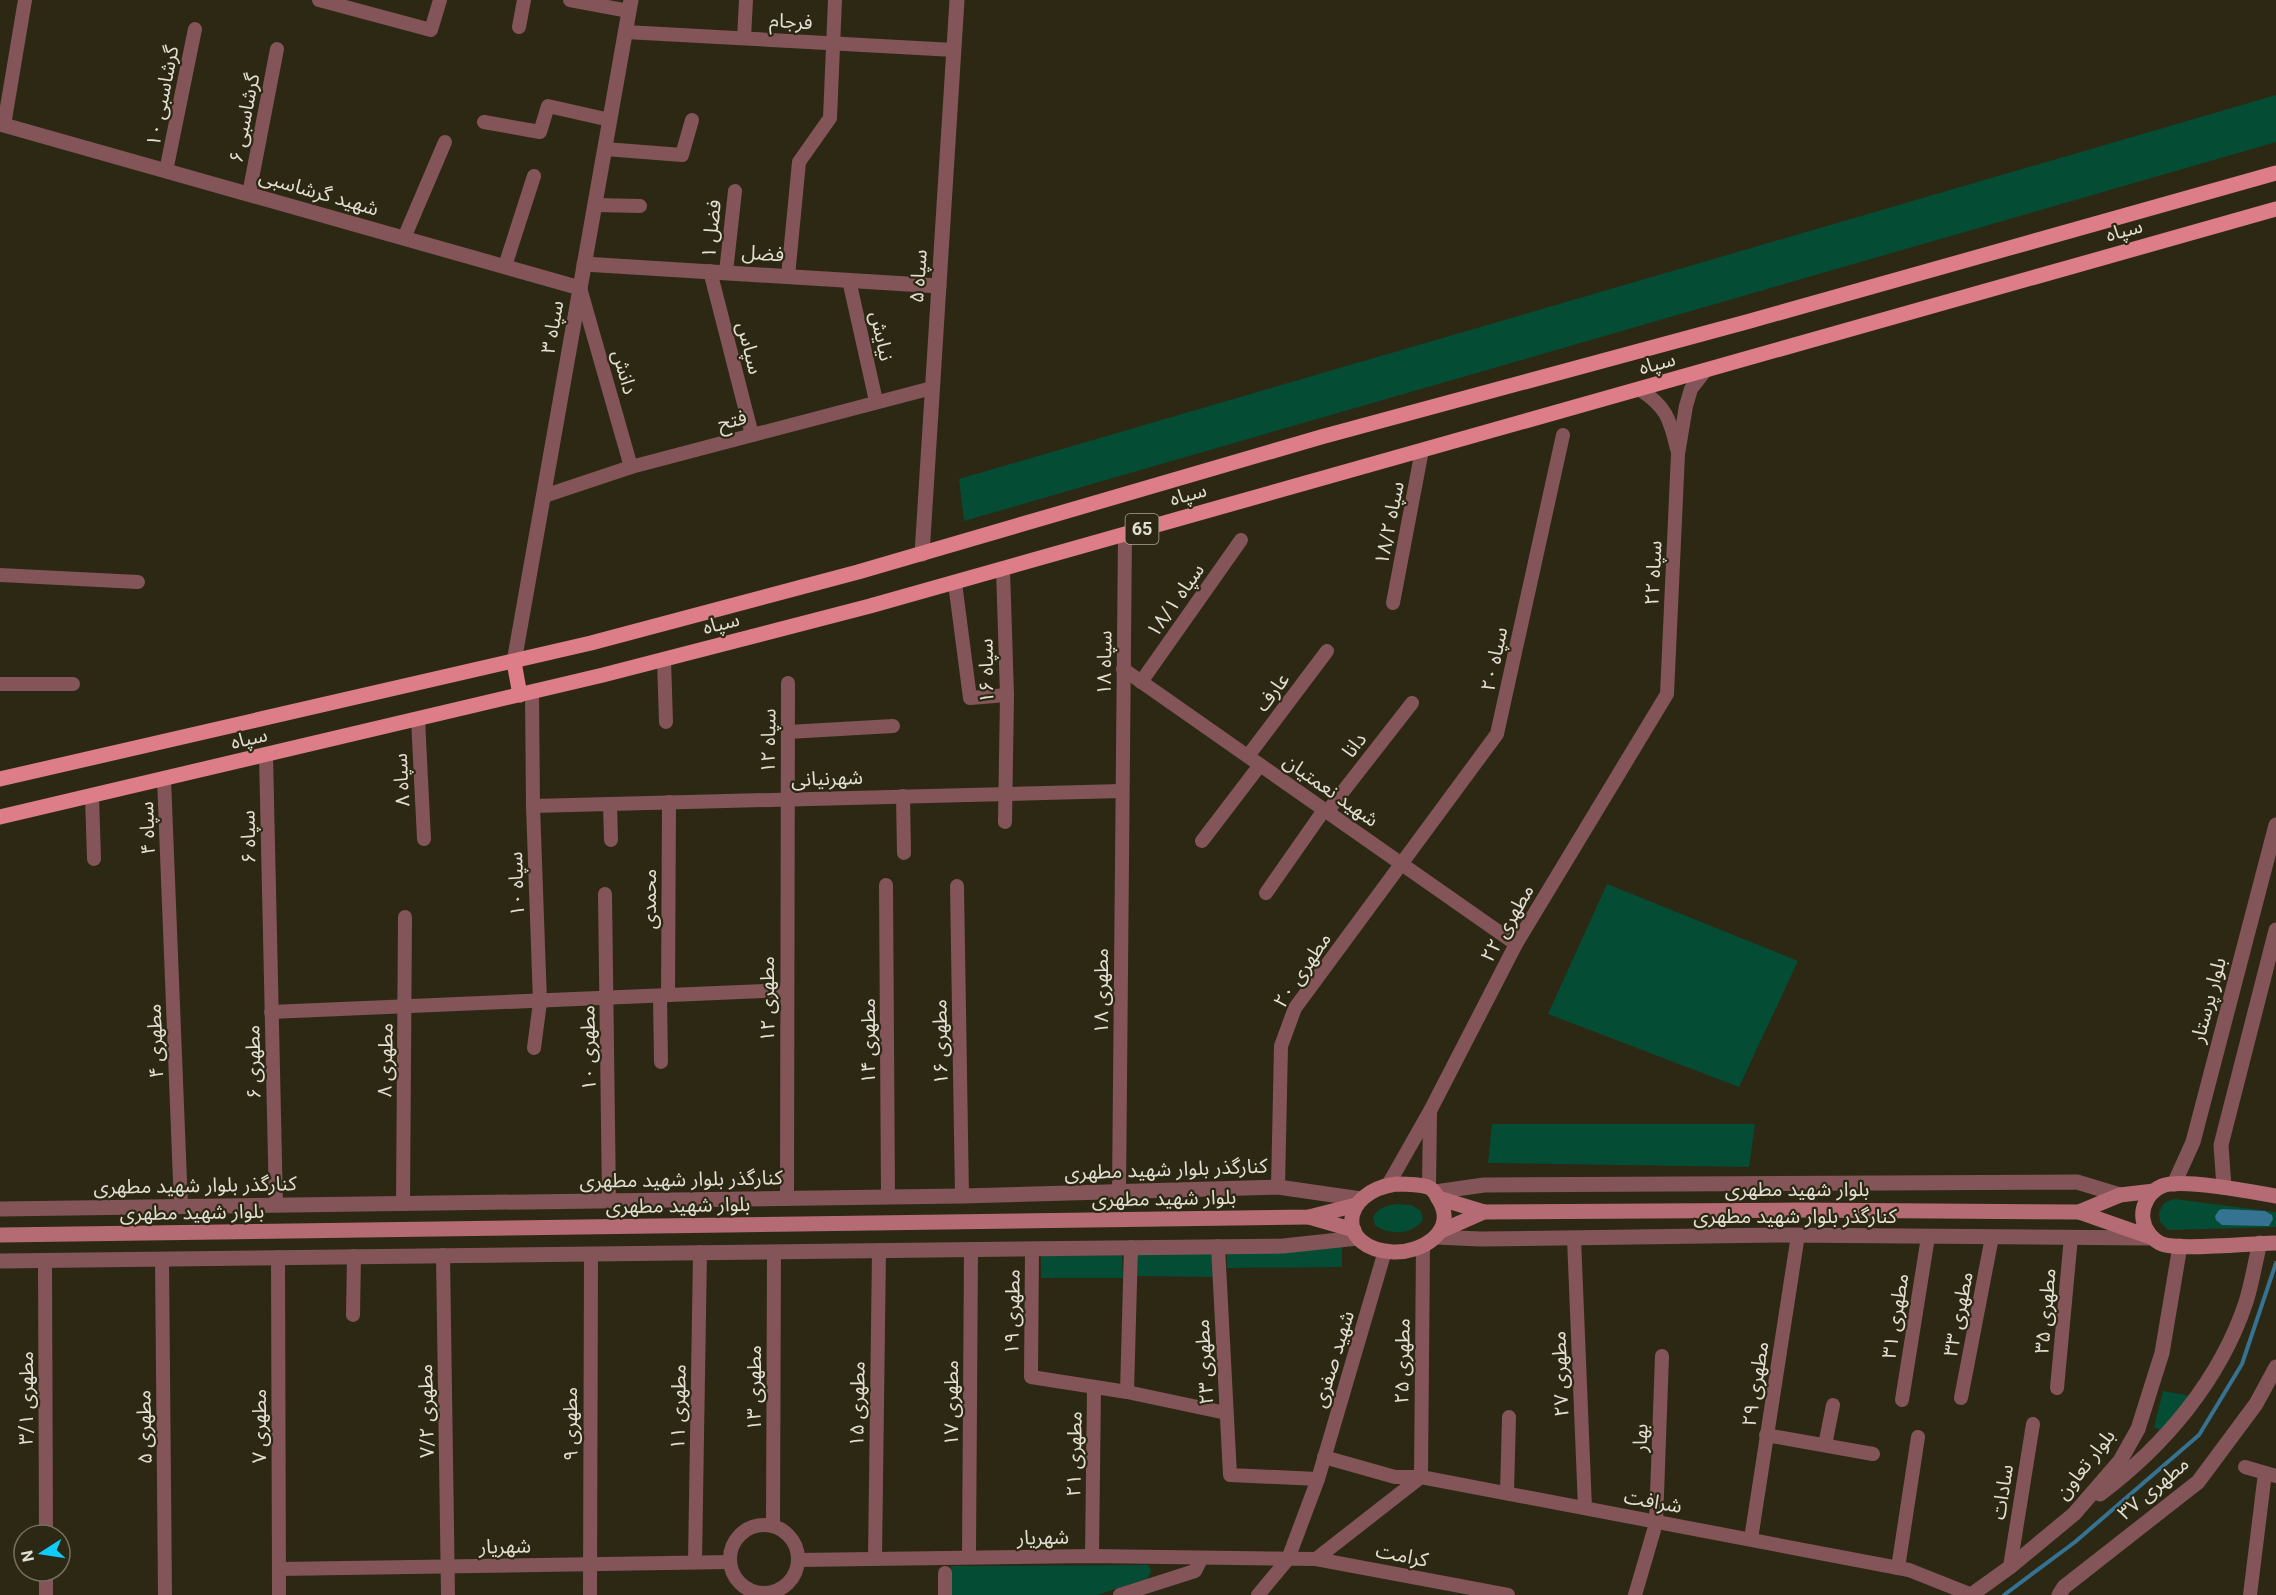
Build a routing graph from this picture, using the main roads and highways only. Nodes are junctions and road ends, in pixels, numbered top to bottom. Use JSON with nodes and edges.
{"nodes":[{"id":1,"x":2276,"y":173,"type":"edge"},
{"id":2,"x":2276,"y":209,"type":"edge"},
{"id":3,"x":514,"y":662,"type":"junction"},
{"id":4,"x":526,"y":694,"type":"junction"},
{"id":5,"x":0,"y":779,"type":"edge"},
{"id":6,"x":0,"y":817,"type":"edge"},
{"id":7,"x":2154,"y":1191,"type":"junction"},
{"id":8,"x":1434,"y":1192,"type":"junction"},
{"id":9,"x":2276,"y":1196,"type":"edge"},
{"id":10,"x":1358,"y":1202,"type":"junction"},
{"id":11,"x":1484,"y":1212,"type":"junction"},
{"id":12,"x":2079,"y":1212,"type":"junction"},
{"id":13,"x":1309,"y":1217,"type":"junction"},
{"id":14,"x":1356,"y":1234,"type":"junction"},
{"id":15,"x":0,"y":1235,"type":"edge"},
{"id":16,"x":1433,"y":1238,"type":"junction"},
{"id":17,"x":2154,"y":1238,"type":"junction"},
{"id":18,"x":2276,"y":1242,"type":"edge"}],
"edges":[{"from":1,"to":3,"type":"main road","name":"سپاه","number":"65"},
{"from":2,"to":4,"type":"main road","name":"سپاه","number":"65"},
{"from":3,"to":4,"type":"main road"},
{"from":3,"to":5,"type":"main road","name":"سپاه","number":"65"},
{"from":4,"to":6,"type":"main road","name":"سپاه","number":"65"},
{"from":7,"to":9,"type":"main road","name":"بلوار شهید مطهری"},
{"from":7,"to":12,"type":"main road","name":"بلوار شهید مطهری"},
{"from":7,"to":17,"type":"main road"},
{"from":8,"to":10,"type":"main road"},
{"from":8,"to":11,"type":"main road"},
{"from":8,"to":16,"type":"main road"},
{"from":10,"to":13,"type":"main road","name":"بلوار شهید مطهری"},
{"from":10,"to":14,"type":"main road"},
{"from":11,"to":12,"type":"main road","name":"بلوار شهید مطهری"},
{"from":11,"to":16,"type":"main road","name":"بلوار شهید مطهری"},
{"from":12,"to":17,"type":"main road"},
{"from":13,"to":14,"type":"main road"},
{"from":13,"to":15,"type":"main road","name":"بلوار شهید مطهری"},
{"from":14,"to":16,"type":"main road"},
{"from":17,"to":18,"type":"main road"}]}
